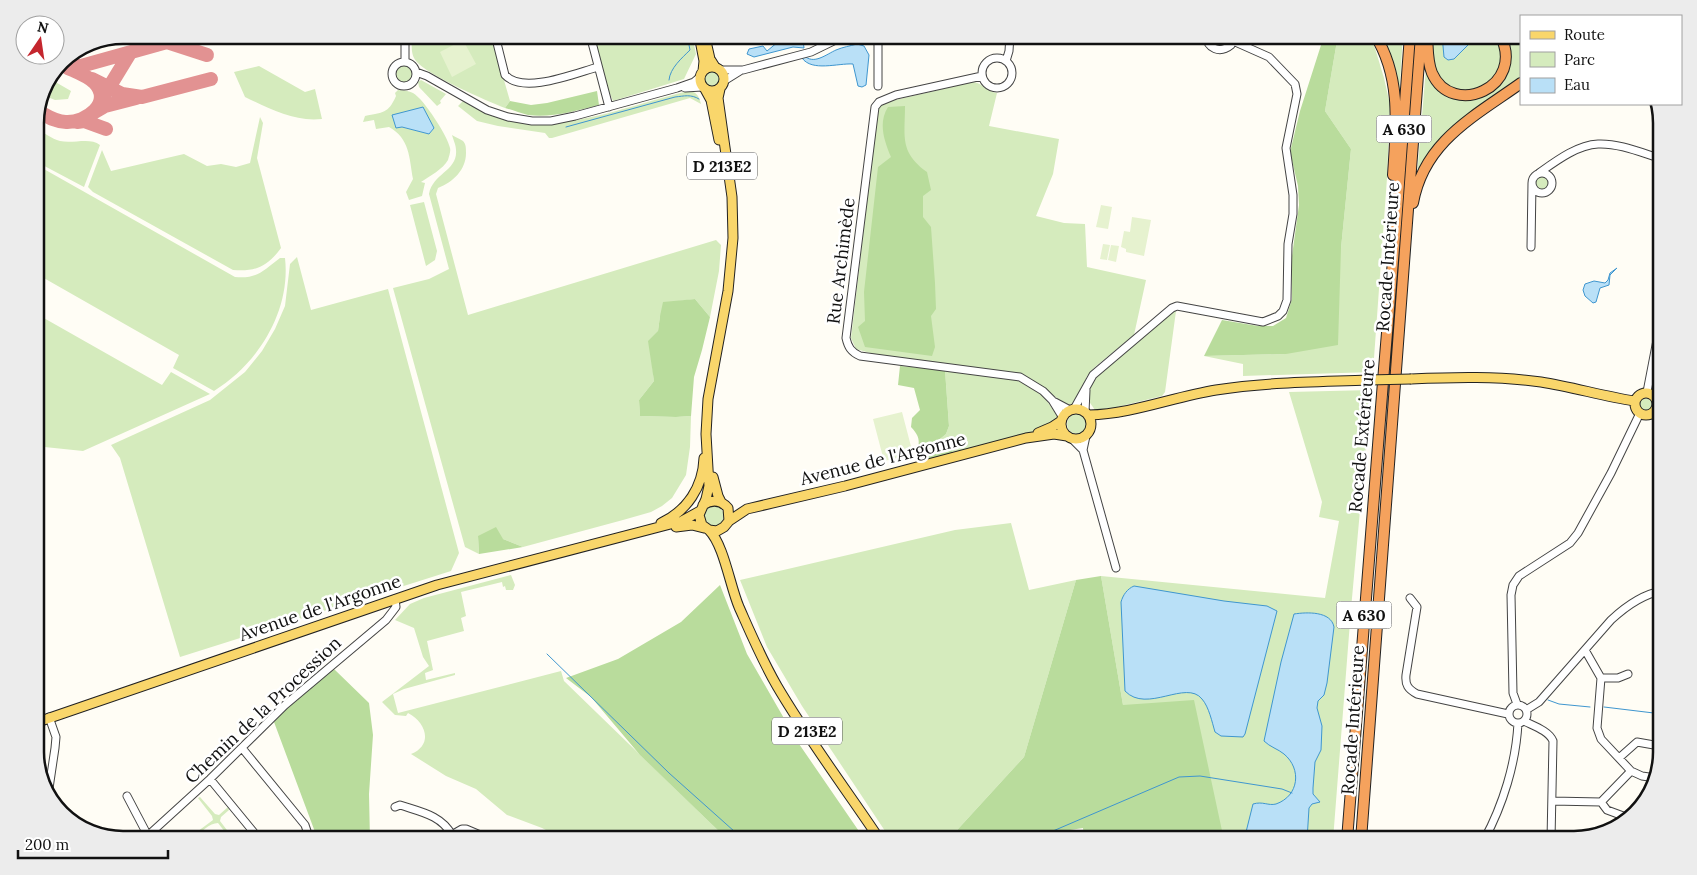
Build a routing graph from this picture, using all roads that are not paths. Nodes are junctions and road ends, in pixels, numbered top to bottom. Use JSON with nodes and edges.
{"nodes":[{"id":1,"x":406,"y":44,"type":"edge"},
{"id":2,"x":497,"y":44,"type":"edge"},
{"id":3,"x":592,"y":44,"type":"edge"},
{"id":4,"x":701,"y":44,"type":"edge"},
{"id":5,"x":707,"y":44,"type":"edge"},
{"id":6,"x":829,"y":44,"type":"edge"},
{"id":7,"x":878,"y":44,"type":"edge"},
{"id":8,"x":1009,"y":44,"type":"edge"},
{"id":9,"x":1209,"y":44,"type":"edge"},
{"id":10,"x":1230,"y":44,"type":"edge"},
{"id":11,"x":1246,"y":44,"type":"edge"},
{"id":12,"x":1379,"y":44,"type":"edge"},
{"id":13,"x":1409,"y":44,"type":"edge"},
{"id":14,"x":1420,"y":44,"type":"edge"},
{"id":15,"x":1428,"y":44,"type":"edge"},
{"id":16,"x":1504,"y":44,"type":"edge"},
{"id":17,"x":1006,"y":61,"type":"junction"},
{"id":18,"x":405,"y":62,"type":"junction"},
{"id":19,"x":598,"y":67,"type":"junction"},
{"id":20,"x":718,"y":69,"type":"junction"},
{"id":21,"x":743,"y":70,"type":"junction"},
{"id":22,"x":416,"y":72,"type":"junction"},
{"id":23,"x":701,"y":74,"type":"junction"},
{"id":24,"x":982,"y":76,"type":"junction"},
{"id":25,"x":722,"y":85,"type":"junction"},
{"id":26,"x":878,"y":86,"type":"dead end"},
{"id":27,"x":1520,"y":86,"type":"edge"},
{"id":28,"x":677,"y":88,"type":"junction"},
{"id":29,"x":704,"y":88,"type":"junction"},
{"id":30,"x":609,"y":107,"type":"junction"},
{"id":31,"x":1653,"y":156,"type":"edge"},
{"id":32,"x":1539,"y":173,"type":"junction"},
{"id":33,"x":1532,"y":183,"type":"junction"},
{"id":34,"x":1407,"y":215,"type":"junction"},
{"id":35,"x":1396,"y":224,"type":"junction"},
{"id":36,"x":732,"y":245,"type":"junction"},
{"id":37,"x":1531,"y":247,"type":"dead end"},
{"id":38,"x":1653,"y":361,"type":"edge"},
{"id":39,"x":712,"y":384,"type":"junction"},
{"id":40,"x":1087,"y":385,"type":"junction"},
{"id":41,"x":1647,"y":392,"type":"junction"},
{"id":42,"x":1653,"y":395,"type":"edge"},
{"id":43,"x":708,"y":399,"type":"junction"},
{"id":44,"x":1052,"y":400,"type":"junction"},
{"id":45,"x":1634,"y":401,"type":"junction"},
{"id":46,"x":1072,"y":410,"type":"junction"},
{"id":47,"x":1653,"y":412,"type":"edge"},
{"id":48,"x":1117,"y":413,"type":"junction"},
{"id":49,"x":1640,"y":413,"type":"junction"},
{"id":50,"x":1087,"y":414,"type":"junction"},
{"id":51,"x":1062,"y":419,"type":"junction"},
{"id":52,"x":1088,"y":433,"type":"junction"},
{"id":53,"x":1026,"y":438,"type":"junction"},
{"id":54,"x":1070,"y":438,"type":"junction"},
{"id":55,"x":1083,"y":450,"type":"junction"},
{"id":56,"x":723,"y":504,"type":"junction"},
{"id":57,"x":701,"y":508,"type":"junction"},
{"id":58,"x":747,"y":509,"type":"junction"},
{"id":59,"x":726,"y":524,"type":"junction"},
{"id":60,"x":707,"y":529,"type":"junction"},
{"id":61,"x":632,"y":535,"type":"junction"},
{"id":62,"x":619,"y":538,"type":"junction"},
{"id":63,"x":1116,"y":568,"type":"dead end"},
{"id":64,"x":1653,"y":594,"type":"edge"},
{"id":65,"x":1410,"y":598,"type":"dead end"},
{"id":66,"x":395,"y":600,"type":"junction"},
{"id":67,"x":743,"y":616,"type":"junction"},
{"id":68,"x":1585,"y":650,"type":"junction"},
{"id":69,"x":1628,"y":674,"type":"dead end"},
{"id":70,"x":1601,"y":678,"type":"junction"},
{"id":71,"x":1517,"y":704,"type":"junction"},
{"id":72,"x":1526,"y":710,"type":"junction"},
{"id":73,"x":1508,"y":714,"type":"junction"},
{"id":74,"x":49,"y":717,"type":"junction"},
{"id":75,"x":44,"y":719,"type":"edge"},
{"id":76,"x":1521,"y":722,"type":"junction"},
{"id":77,"x":1653,"y":745,"type":"edge"},
{"id":78,"x":242,"y":748,"type":"junction"},
{"id":79,"x":1619,"y":758,"type":"junction"},
{"id":80,"x":1631,"y":771,"type":"junction"},
{"id":81,"x":1649,"y":777,"type":"edge"},
{"id":82,"x":210,"y":779,"type":"junction"},
{"id":83,"x":50,"y":782,"type":"edge"},
{"id":84,"x":127,"y":796,"type":"dead end"},
{"id":85,"x":1552,"y":801,"type":"junction"},
{"id":86,"x":1601,"y":802,"type":"junction"},
{"id":87,"x":395,"y":807,"type":"dead end"},
{"id":88,"x":1622,"y":815,"type":"edge"},
{"id":89,"x":143,"y":831,"type":"edge"},
{"id":90,"x":154,"y":831,"type":"edge"},
{"id":91,"x":253,"y":831,"type":"edge"},
{"id":92,"x":307,"y":831,"type":"edge"},
{"id":93,"x":450,"y":831,"type":"edge"},
{"id":94,"x":459,"y":831,"type":"edge"},
{"id":95,"x":471,"y":831,"type":"edge"},
{"id":96,"x":874,"y":831,"type":"edge"},
{"id":97,"x":1348,"y":831,"type":"edge"},
{"id":98,"x":1361,"y":831,"type":"edge"},
{"id":99,"x":1489,"y":831,"type":"edge"},
{"id":100,"x":1551,"y":831,"type":"edge"}],
"edges":[{"from":1,"to":18,"type":"street"},
{"from":2,"to":19,"type":"street"},
{"from":3,"to":19,"type":"street"},
{"from":4,"to":23,"type":"main road"},
{"from":5,"to":20,"type":"main road"},
{"from":6,"to":21,"type":"street"},
{"from":7,"to":26,"type":"street"},
{"from":8,"to":17,"type":"street"},
{"from":9,"to":10,"type":"street"},
{"from":11,"to":40,"type":"street"},
{"from":12,"to":35,"type":"highway"},
{"from":13,"to":35,"type":"highway","name":"Rocade Extérieure","number":"A 630"},
{"from":14,"to":34,"type":"highway","name":"Rocade Intérieure","number":"A 630"},
{"from":15,"to":16,"type":"highway"},
{"from":17,"to":24,"type":"street"},
{"from":17,"to":24,"type":"street"},
{"from":18,"to":22,"type":"street"},
{"from":18,"to":22,"type":"street"},
{"from":19,"to":30,"type":"street"},
{"from":20,"to":21,"type":"street"},
{"from":20,"to":23,"type":"main road"},
{"from":20,"to":25,"type":"main road"},
{"from":21,"to":25,"type":"street"},
{"from":22,"to":30,"type":"street"},
{"from":23,"to":28,"type":"street"},
{"from":23,"to":29,"type":"main road"},
{"from":24,"to":44,"type":"street","name":"Rue Archimède"},
{"from":25,"to":29,"type":"main road"},
{"from":25,"to":36,"type":"main road","number":"D 213E2"},
{"from":27,"to":34,"type":"highway"},
{"from":28,"to":29,"type":"street"},
{"from":28,"to":30,"type":"street"},
{"from":29,"to":36,"type":"main road","number":"D 213E2"},
{"from":31,"to":32,"type":"street"},
{"from":32,"to":33,"type":"street"},
{"from":32,"to":33,"type":"street"},
{"from":33,"to":37,"type":"street"},
{"from":34,"to":98,"type":"highway","name":"Rocade Intérieure","number":"A 630"},
{"from":35,"to":97,"type":"highway","name":"Rocade Extérieure","number":"A 630"},
{"from":36,"to":39,"type":"main road","number":"D 213E2"},
{"from":38,"to":41,"type":"street"},
{"from":39,"to":43,"type":"main road","number":"D 213E2"},
{"from":39,"to":56,"type":"main road","number":"D 213E2"},
{"from":40,"to":46,"type":"street"},
{"from":40,"to":50,"type":"street"},
{"from":41,"to":42,"type":"main road"},
{"from":41,"to":45,"type":"main road"},
{"from":43,"to":57,"type":"main road","number":"D 213E2"},
{"from":43,"to":61,"type":"main road"},
{"from":44,"to":46,"type":"street","name":"Rue Archimède"},
{"from":44,"to":51,"type":"street","name":"Rue Archimède"},
{"from":45,"to":48,"type":"main road","bridge":true},
{"from":45,"to":49,"type":"main road"},
{"from":46,"to":50,"type":"main road"},
{"from":46,"to":51,"type":"main road"},
{"from":47,"to":49,"type":"main road"},
{"from":48,"to":50,"type":"main road"},
{"from":48,"to":52,"type":"main road"},
{"from":49,"to":71,"type":"street"},
{"from":50,"to":52,"type":"main road"},
{"from":51,"to":53,"type":"main road","name":"Avenue de l'Argonne"},
{"from":51,"to":54,"type":"main road"},
{"from":52,"to":54,"type":"main road"},
{"from":52,"to":55,"type":"street"},
{"from":53,"to":54,"type":"main road","name":"Avenue de l'Argonne"},
{"from":53,"to":58,"type":"main road","name":"Avenue de l'Argonne"},
{"from":54,"to":55,"type":"street"},
{"from":55,"to":63,"type":"street"},
{"from":56,"to":57,"type":"main road"},
{"from":56,"to":58,"type":"main road"},
{"from":56,"to":59,"type":"main road"},
{"from":57,"to":60,"type":"main road"},
{"from":57,"to":61,"type":"main road","name":"Avenue de l'Argonne"},
{"from":58,"to":59,"type":"main road"},
{"from":59,"to":60,"type":"main road"},
{"from":59,"to":67,"type":"main road","number":"D 213E2"},
{"from":60,"to":62,"type":"main road","name":"Avenue de l'Argonne"},
{"from":60,"to":67,"type":"main road","number":"D 213E2"},
{"from":61,"to":62,"type":"main road","name":"Avenue de l'Argonne"},
{"from":62,"to":66,"type":"main road","name":"Avenue de l'Argonne"},
{"from":64,"to":68,"type":"street"},
{"from":65,"to":73,"type":"street"},
{"from":66,"to":74,"type":"main road","name":"Avenue de l'Argonne"},
{"from":66,"to":78,"type":"street","name":"Chemin de la Procession"},
{"from":67,"to":96,"type":"main road","number":"D 213E2"},
{"from":68,"to":70,"type":"street"},
{"from":68,"to":72,"type":"street"},
{"from":69,"to":70,"type":"street"},
{"from":70,"to":79,"type":"street"},
{"from":71,"to":72,"type":"street"},
{"from":71,"to":73,"type":"street"},
{"from":72,"to":76,"type":"street"},
{"from":73,"to":76,"type":"street"},
{"from":74,"to":75,"type":"main road","name":"Avenue de l'Argonne"},
{"from":74,"to":83,"type":"street"},
{"from":76,"to":85,"type":"street"},
{"from":76,"to":99,"type":"street"},
{"from":77,"to":79,"type":"street"},
{"from":78,"to":82,"type":"street","name":"Chemin de la Procession"},
{"from":78,"to":92,"type":"street"},
{"from":79,"to":80,"type":"street"},
{"from":80,"to":81,"type":"street"},
{"from":80,"to":86,"type":"street"},
{"from":82,"to":90,"type":"street","name":"Chemin de la Procession"},
{"from":82,"to":91,"type":"street"},
{"from":84,"to":89,"type":"street"},
{"from":85,"to":86,"type":"street"},
{"from":85,"to":100,"type":"street"},
{"from":86,"to":88,"type":"street"},
{"from":87,"to":93,"type":"street"},
{"from":94,"to":95,"type":"street"}]}
